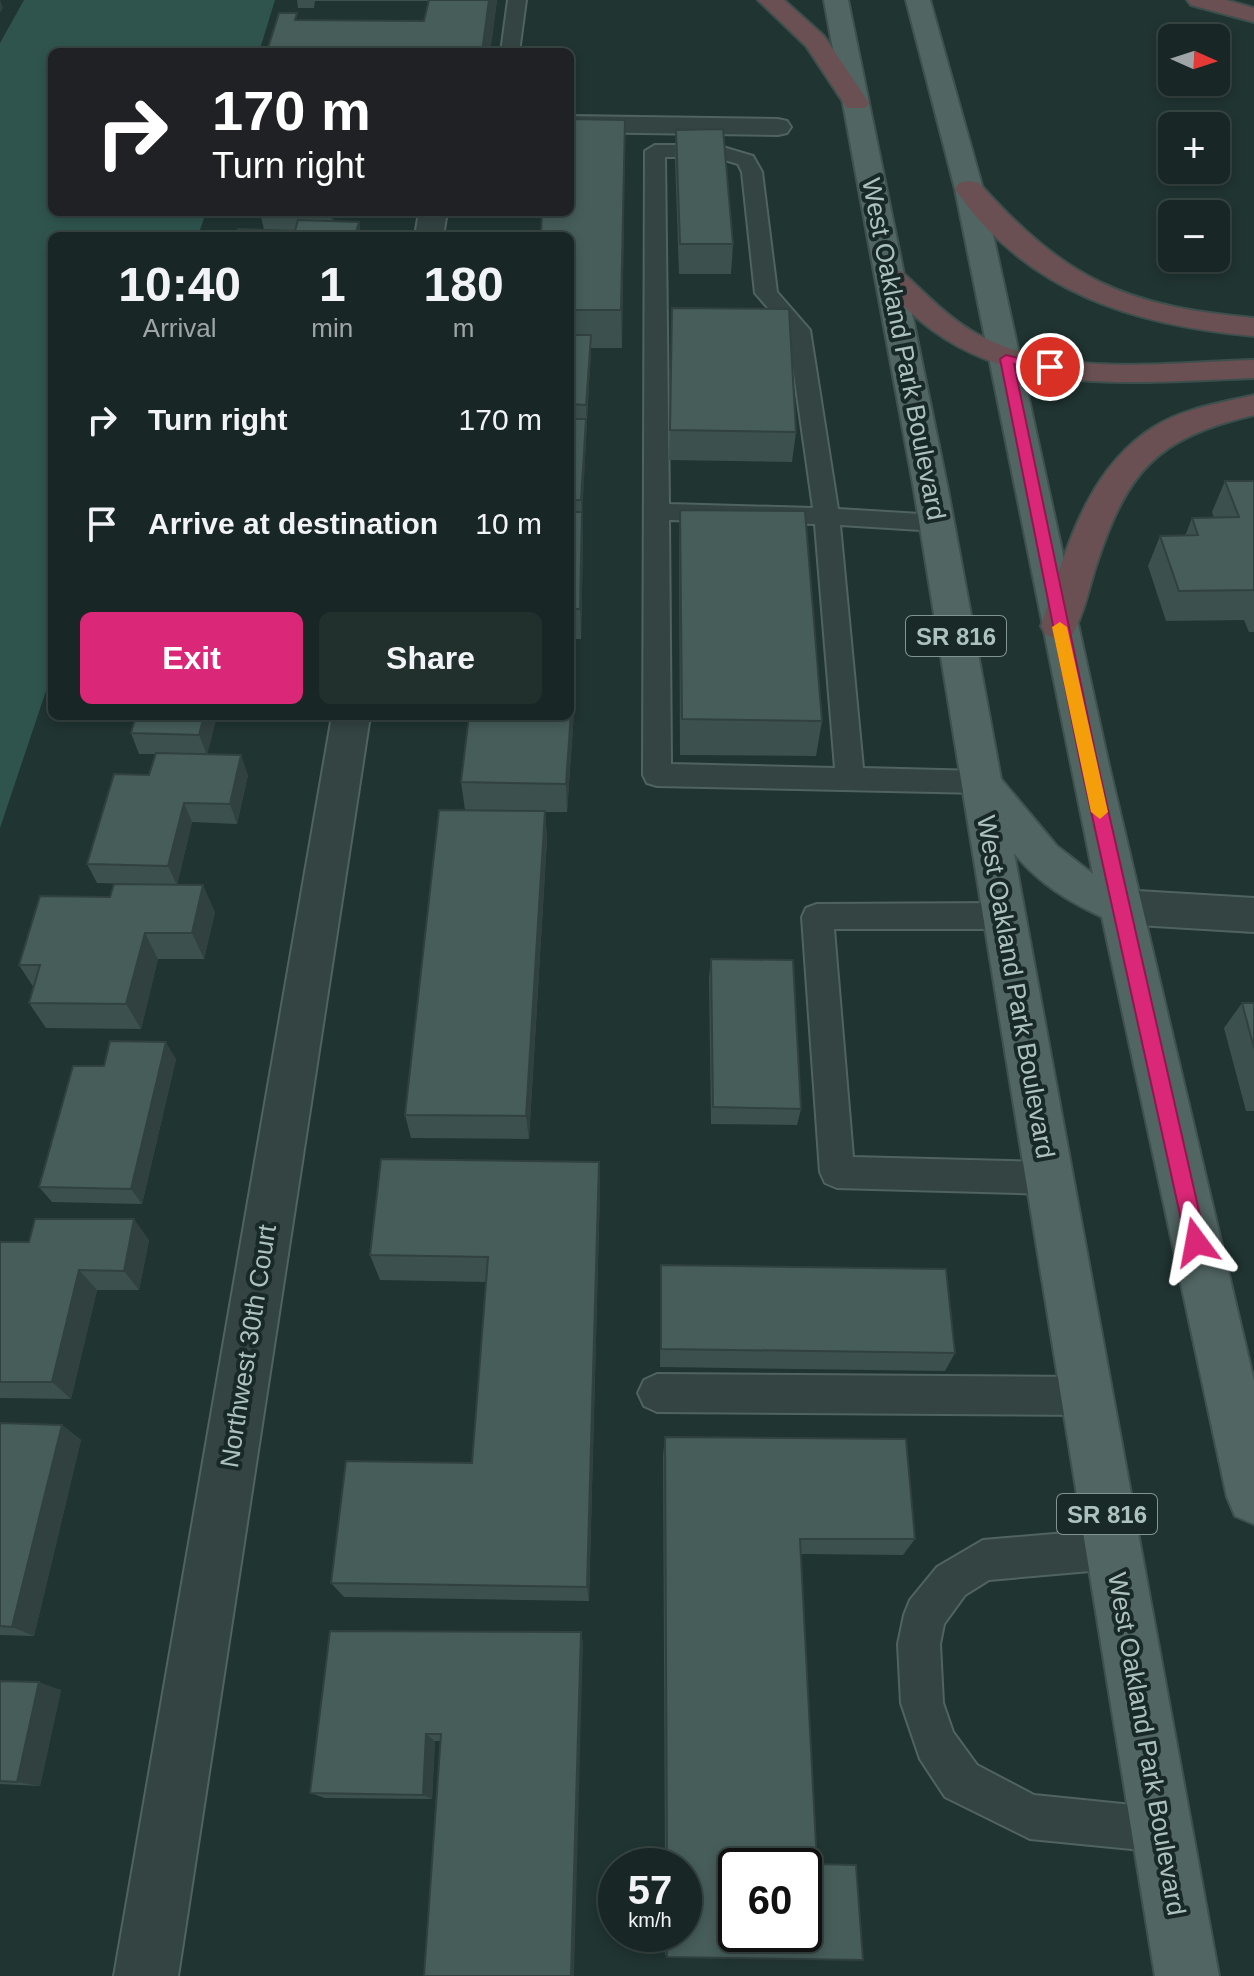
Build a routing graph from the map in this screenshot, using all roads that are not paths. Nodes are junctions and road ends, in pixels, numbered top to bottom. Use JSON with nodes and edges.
{"nodes":[{"id":1,"x":517,"y":0,"type":"edge"},
{"id":2,"x":770,"y":0,"type":"edge"},
{"id":3,"x":836,"y":0,"type":"edge"},
{"id":4,"x":918,"y":0,"type":"edge"},
{"id":5,"x":1199,"y":0,"type":"edge"},
{"id":6,"x":1254,"y":15,"type":"edge"},
{"id":7,"x":511,"y":48,"type":"edge"},
{"id":8,"x":856,"y":103,"type":"junction"},
{"id":9,"x":574,"y":124,"type":"edge"},
{"id":10,"x":778,"y":127,"type":"dead end"},
{"id":11,"x":969,"y":189,"type":"junction"},
{"id":12,"x":892,"y":278,"type":"junction"},
{"id":13,"x":749,"y":309,"type":"edge"},
{"id":14,"x":780,"y":310,"type":"junction"},
{"id":15,"x":1254,"y":327,"type":"edge"},
{"id":16,"x":1006,"y":359,"type":"junction"},
{"id":17,"x":1254,"y":369,"type":"edge"},
{"id":18,"x":1254,"y":405,"type":"edge"},
{"id":19,"x":657,"y":512,"type":"junction"},
{"id":20,"x":827,"y":516,"type":"junction"},
{"id":21,"x":937,"y":523,"type":"junction"},
{"id":22,"x":1059,"y":626,"type":"junction"},
{"id":23,"x":350,"y":720,"type":"edge"},
{"id":24,"x":850,"y":779,"type":"junction"},
{"id":25,"x":980,"y":782,"type":"junction"},
{"id":26,"x":1121,"y":907,"type":"junction"},
{"id":27,"x":1254,"y":915,"type":"edge"},
{"id":28,"x":1004,"y":916,"type":"junction"},
{"id":29,"x":1049,"y":1178,"type":"junction"},
{"id":30,"x":657,"y":1393,"type":"dead end"},
{"id":31,"x":1087,"y":1396,"type":"junction"},
{"id":32,"x":1254,"y":1497,"type":"edge"},
{"id":33,"x":1113,"y":1549,"type":"junction"},
{"id":34,"x":1162,"y":1830,"type":"junction"},
{"id":35,"x":146,"y":1976,"type":"edge"},
{"id":36,"x":1187,"y":1976,"type":"edge"}],
"edges":[{"from":1,"to":7,"type":"lane"},
{"from":2,"to":8,"type":"highway"},
{"from":3,"to":8,"type":"main road","name":"West Oakland Park Boulevard","number":"SR 816"},
{"from":4,"to":11,"type":"main road"},
{"from":5,"to":6,"type":"highway"},
{"from":8,"to":12,"type":"main road","name":"West Oakland Park Boulevard","number":"SR 816"},
{"from":9,"to":10,"type":"street"},
{"from":11,"to":15,"type":"highway"},
{"from":11,"to":16,"type":"main road"},
{"from":12,"to":16,"type":"highway"},
{"from":12,"to":21,"type":"main road","name":"West Oakland Park Boulevard","number":"SR 816"},
{"from":13,"to":14,"type":"lane"},
{"from":14,"to":19,"type":"lane"},
{"from":14,"to":20,"type":"lane"},
{"from":16,"to":17,"type":"highway"},
{"from":16,"to":22,"type":"main road"},
{"from":18,"to":22,"type":"highway"},
{"from":19,"to":20,"type":"lane"},
{"from":19,"to":24,"type":"lane"},
{"from":20,"to":21,"type":"lane"},
{"from":20,"to":24,"type":"lane"},
{"from":21,"to":25,"type":"main road","name":"West Oakland Park Boulevard","number":"SR 816"},
{"from":22,"to":26,"type":"main road"},
{"from":23,"to":35,"type":"street","name":"Northwest 30th Court"},
{"from":24,"to":25,"type":"lane"},
{"from":25,"to":26,"type":"main road"},
{"from":25,"to":28,"type":"main road","name":"West Oakland Park Boulevard","number":"SR 816"},
{"from":26,"to":27,"type":"street"},
{"from":26,"to":32,"type":"main road"},
{"from":28,"to":29,"type":"main road","name":"West Oakland Park Boulevard","number":"SR 816"},
{"from":28,"to":29,"type":"lane"},
{"from":29,"to":31,"type":"main road","name":"West Oakland Park Boulevard","number":"SR 816"},
{"from":30,"to":31,"type":"lane"},
{"from":31,"to":33,"type":"main road","name":"West Oakland Park Boulevard","number":"SR 816"},
{"from":33,"to":34,"type":"main road","name":"West Oakland Park Boulevard","number":"SR 816"},
{"from":33,"to":34,"type":"lane"},
{"from":34,"to":36,"type":"main road","name":"West Oakland Park Boulevard","number":"SR 816"}]}
